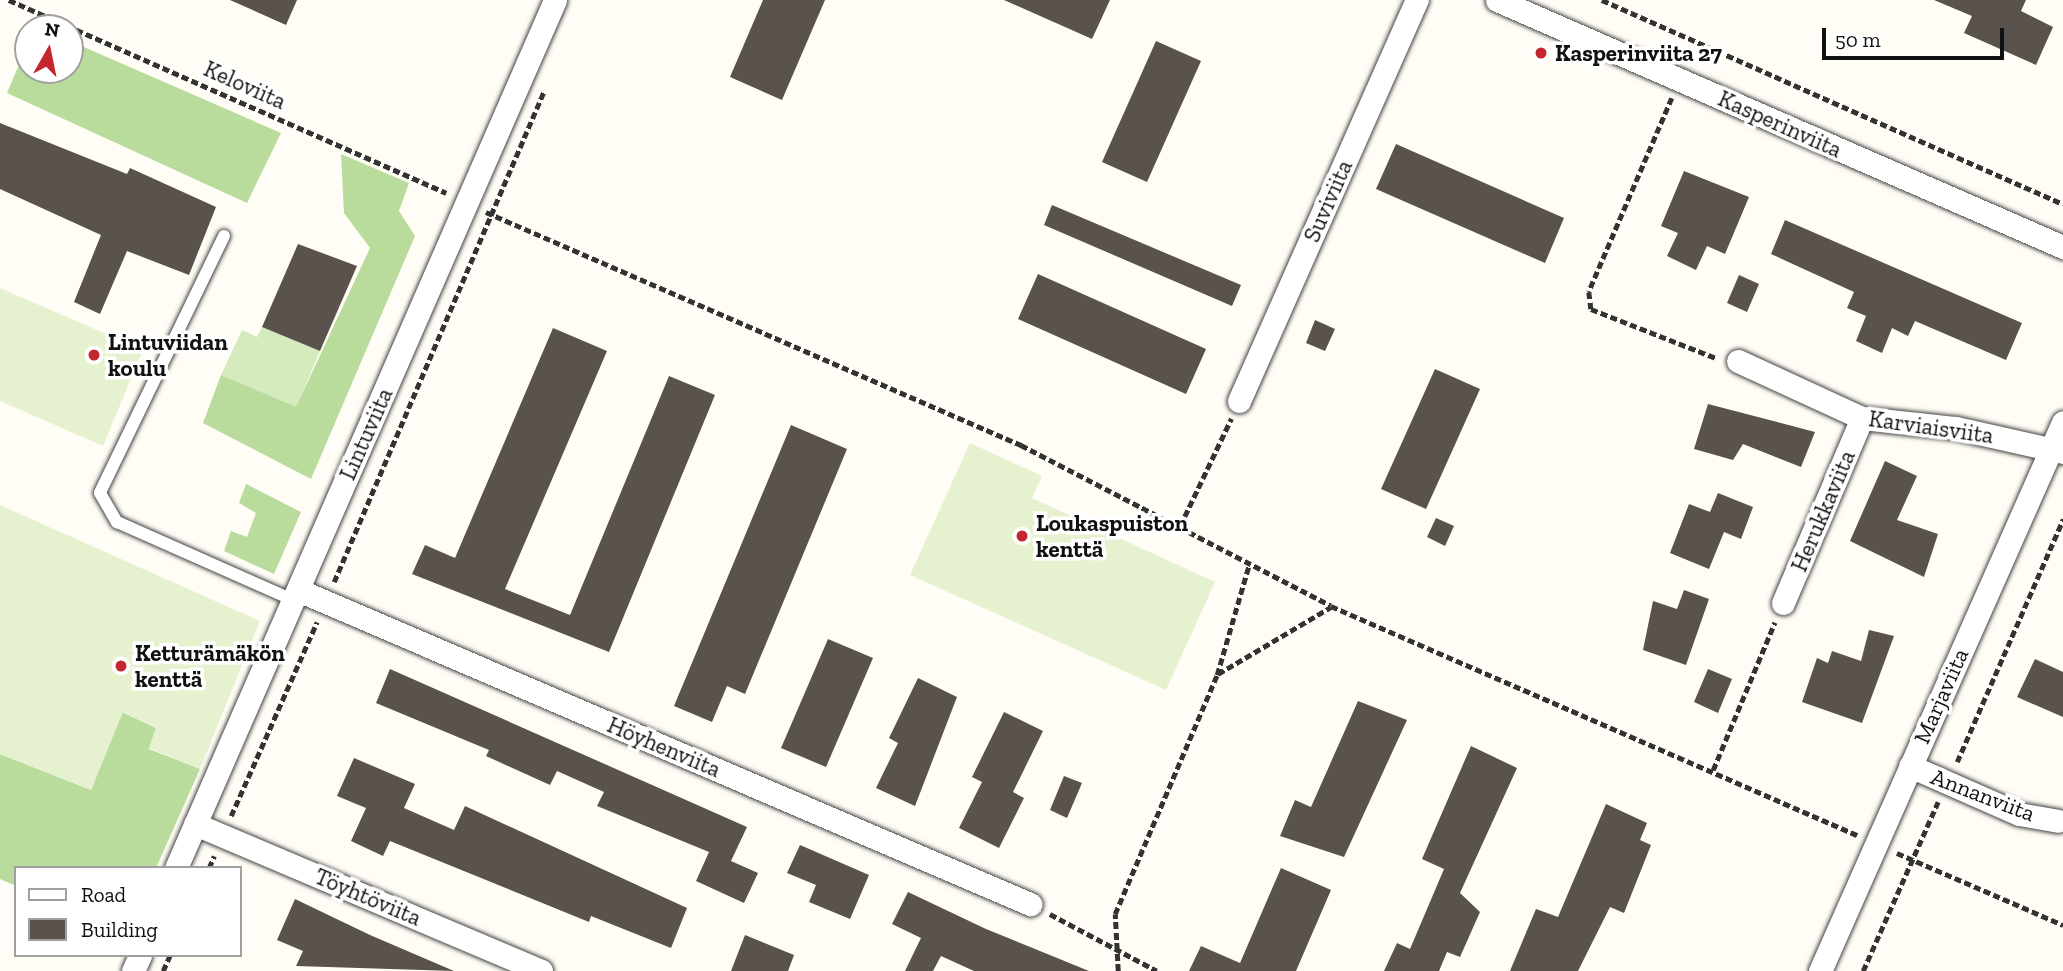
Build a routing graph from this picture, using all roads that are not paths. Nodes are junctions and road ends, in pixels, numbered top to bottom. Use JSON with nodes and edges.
{"nodes":[{"id":1,"x":555,"y":0,"type":"edge"},
{"id":2,"x":1417,"y":0,"type":"edge"},
{"id":3,"x":1497,"y":0,"type":"edge"},
{"id":4,"x":224,"y":236,"type":"dead end"},
{"id":5,"x":2063,"y":247,"type":"edge"},
{"id":6,"x":1738,"y":360,"type":"road end"},
{"id":7,"x":1239,"y":401,"type":"road end"},
{"id":8,"x":1862,"y":418,"type":"junction"},
{"id":9,"x":2063,"y":422,"type":"edge"},
{"id":10,"x":2058,"y":449,"type":"edge"},
{"id":11,"x":296,"y":595,"type":"junction"},
{"id":12,"x":1783,"y":603,"type":"road end"},
{"id":13,"x":1910,"y":766,"type":"junction"},
{"id":14,"x":2057,"y":821,"type":"dead end"},
{"id":15,"x":195,"y":824,"type":"junction"},
{"id":16,"x":177,"y":866,"type":"edge"},
{"id":17,"x":1030,"y":904,"type":"road end"},
{"id":18,"x":541,"y":971,"type":"edge"},
{"id":19,"x":1820,"y":971,"type":"edge"}],
"edges":[{"from":1,"to":11,"type":"street","name":"Lintuviita"},
{"from":2,"to":7,"type":"street","name":"Suviviita"},
{"from":3,"to":5,"type":"street","name":"Kasperinviita"},
{"from":4,"to":11,"type":"lane"},
{"from":6,"to":8,"type":"street","name":"Karviaisviita"},
{"from":8,"to":10,"type":"street","name":"Karviaisviita"},
{"from":8,"to":12,"type":"street","name":"Herukkaviita"},
{"from":9,"to":10,"type":"street","name":"Marjaviita"},
{"from":10,"to":13,"type":"street","name":"Marjaviita"},
{"from":11,"to":15,"type":"street","name":"Lintuviita"},
{"from":11,"to":17,"type":"street","name":"Höyhenviita"},
{"from":13,"to":14,"type":"street","name":"Annanviita"},
{"from":13,"to":19,"type":"street","name":"Marjaviita"},
{"from":15,"to":16,"type":"street","name":"Lintuviita"},
{"from":15,"to":18,"type":"street","name":"Töyhtöviita"}]}
